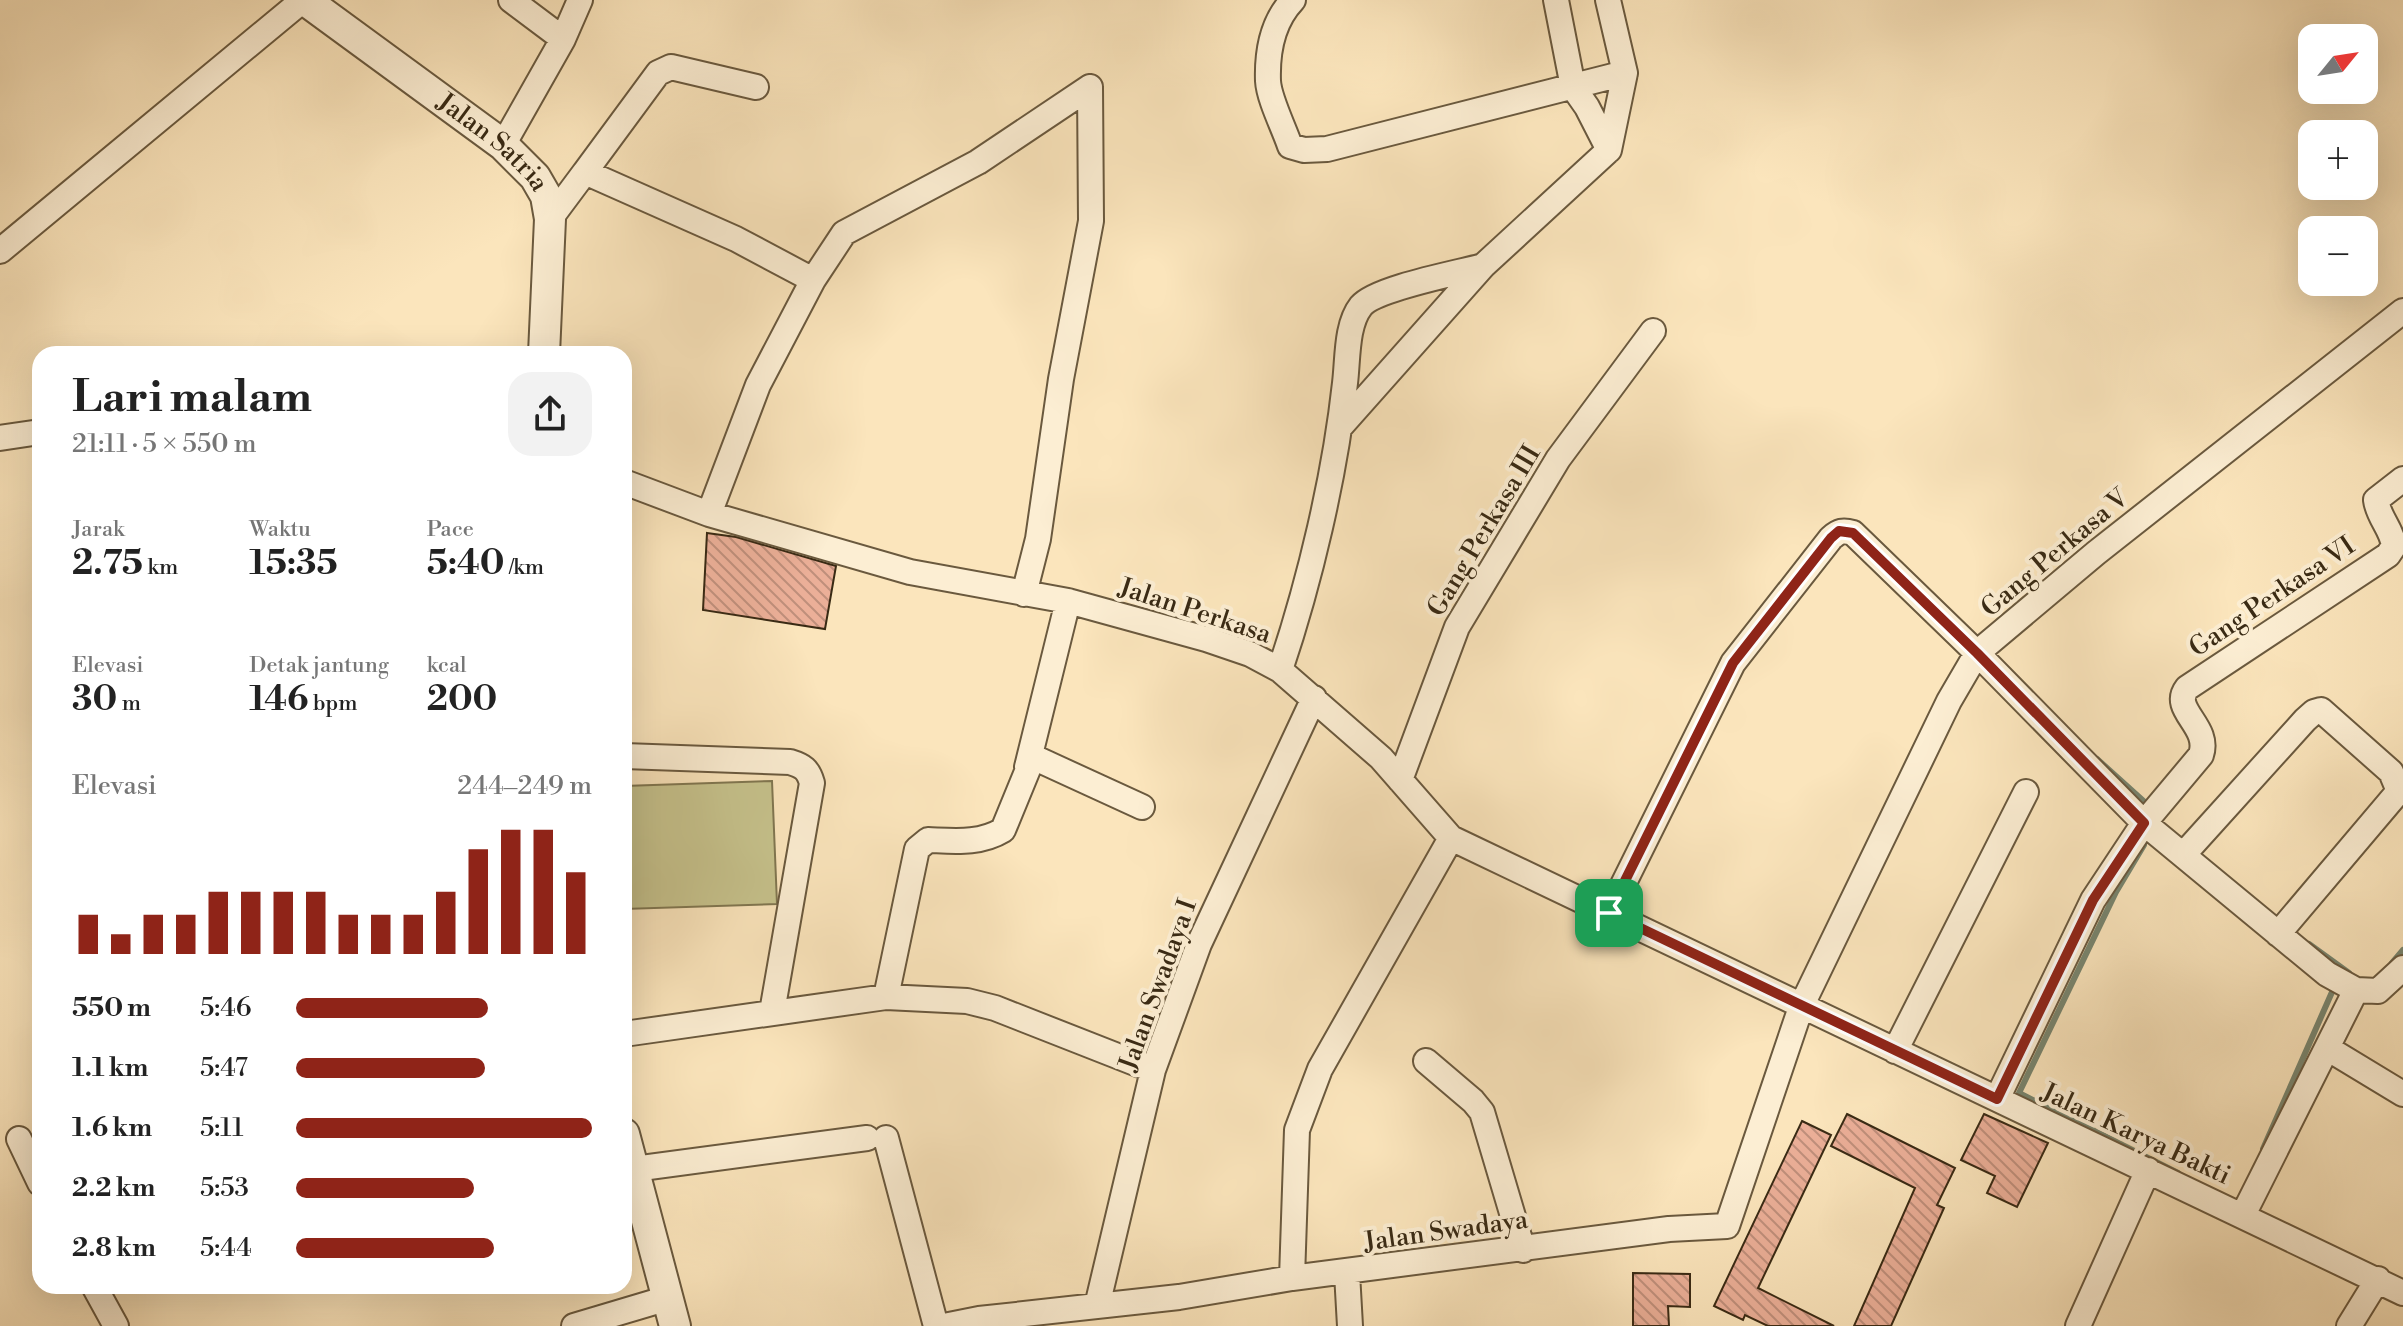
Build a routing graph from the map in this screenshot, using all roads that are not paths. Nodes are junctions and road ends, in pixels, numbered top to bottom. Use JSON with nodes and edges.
{"nodes":[{"id":1,"x":304,"y":0,"type":"edge"},
{"id":2,"x":511,"y":0,"type":"edge"},
{"id":3,"x":580,"y":0,"type":"edge"},
{"id":4,"x":1293,"y":0,"type":"edge"},
{"id":5,"x":1556,"y":0,"type":"edge"},
{"id":6,"x":1608,"y":0,"type":"edge"},
{"id":7,"x":563,"y":39,"type":"junction"},
{"id":8,"x":1625,"y":73,"type":"junction"},
{"id":9,"x":756,"y":87,"type":"dead end"},
{"id":10,"x":1573,"y":87,"type":"junction"},
{"id":11,"x":503,"y":145,"type":"junction"},
{"id":12,"x":1609,"y":150,"type":"junction"},
{"id":13,"x":585,"y":172,"type":"junction"},
{"id":14,"x":550,"y":219,"type":"junction"},
{"id":15,"x":0,"y":251,"type":"edge"},
{"id":16,"x":1483,"y":266,"type":"junction"},
{"id":17,"x":813,"y":280,"type":"junction"},
{"id":18,"x":2403,"y":311,"type":"edge"},
{"id":19,"x":1653,"y":331,"type":"dead end"},
{"id":20,"x":544,"y":346,"type":"edge"},
{"id":21,"x":1340,"y":427,"type":"junction"},
{"id":22,"x":32,"y":433,"type":"edge"},
{"id":23,"x":0,"y":438,"type":"edge"},
{"id":24,"x":2403,"y":479,"type":"edge"},
{"id":25,"x":632,"y":485,"type":"edge"},
{"id":26,"x":709,"y":514,"type":"junction"},
{"id":27,"x":1024,"y":594,"type":"junction"},
{"id":28,"x":1068,"y":601,"type":"junction"},
{"id":29,"x":1977,"y":653,"type":"junction"},
{"id":30,"x":1280,"y":670,"type":"junction"},
{"id":31,"x":1314,"y":698,"type":"junction"},
{"id":32,"x":632,"y":756,"type":"edge"},
{"id":33,"x":1027,"y":767,"type":"junction"},
{"id":34,"x":1400,"y":780,"type":"junction"},
{"id":35,"x":2026,"y":792,"type":"dead end"},
{"id":36,"x":1142,"y":807,"type":"dead end"},
{"id":37,"x":2144,"y":823,"type":"junction"},
{"id":38,"x":1451,"y":838,"type":"junction"},
{"id":39,"x":2183,"y":855,"type":"junction"},
{"id":40,"x":1609,"y":913,"type":"junction"},
{"id":41,"x":2278,"y":934,"type":"junction"},
{"id":42,"x":2403,"y":968,"type":"edge"},
{"id":43,"x":2356,"y":990,"type":"junction"},
{"id":44,"x":886,"y":997,"type":"junction"},
{"id":45,"x":1801,"y":1007,"type":"junction"},
{"id":46,"x":772,"y":1012,"type":"junction"},
{"id":47,"x":632,"y":1033,"type":"edge"},
{"id":48,"x":2327,"y":1048,"type":"junction"},
{"id":49,"x":1895,"y":1051,"type":"junction"},
{"id":50,"x":1426,"y":1061,"type":"dead end"},
{"id":51,"x":1153,"y":1070,"type":"junction"},
{"id":52,"x":2403,"y":1094,"type":"edge"},
{"id":53,"x":1997,"y":1099,"type":"junction"},
{"id":54,"x":19,"y":1139,"type":"dead end"},
{"id":55,"x":32,"y":1162,"type":"edge"},
{"id":56,"x":632,"y":1162,"type":"edge"},
{"id":57,"x":634,"y":1169,"type":"junction"},
{"id":58,"x":2148,"y":1170,"type":"junction"},
{"id":59,"x":2243,"y":1215,"type":"junction"},
{"id":60,"x":1523,"y":1250,"type":"junction"},
{"id":61,"x":1347,"y":1273,"type":"junction"},
{"id":62,"x":1292,"y":1278,"type":"junction"},
{"id":63,"x":2378,"y":1279,"type":"junction"},
{"id":64,"x":2403,"y":1293,"type":"edge"},
{"id":65,"x":98,"y":1294,"type":"edge"},
{"id":66,"x":1097,"y":1306,"type":"junction"},
{"id":67,"x":672,"y":1312,"type":"edge"},
{"id":68,"x":116,"y":1326,"type":"edge"},
{"id":69,"x":574,"y":1326,"type":"edge"},
{"id":70,"x":936,"y":1326,"type":"edge"},
{"id":71,"x":944,"y":1326,"type":"edge"},
{"id":72,"x":1350,"y":1326,"type":"edge"},
{"id":73,"x":2078,"y":1326,"type":"edge"},
{"id":74,"x":2349,"y":1326,"type":"edge"}],
"edges":[{"from":1,"to":11,"type":"street","name":"Jalan Satria"},
{"from":1,"to":15,"type":"street"},
{"from":2,"to":7,"type":"street"},
{"from":3,"to":7,"type":"street"},
{"from":4,"to":10,"type":"street"},
{"from":5,"to":10,"type":"street"},
{"from":6,"to":8,"type":"street"},
{"from":7,"to":11,"type":"street"},
{"from":8,"to":10,"type":"street"},
{"from":8,"to":12,"type":"street"},
{"from":9,"to":13,"type":"street"},
{"from":10,"to":12,"type":"street"},
{"from":11,"to":14,"type":"street","name":"Jalan Satria"},
{"from":12,"to":16,"type":"street"},
{"from":13,"to":14,"type":"street"},
{"from":13,"to":17,"type":"street"},
{"from":14,"to":20,"type":"street","name":"Jalan Satria"},
{"from":16,"to":21,"type":"street"},
{"from":16,"to":21,"type":"street"},
{"from":17,"to":26,"type":"street"},
{"from":17,"to":27,"type":"street"},
{"from":18,"to":29,"type":"street","name":"Gang Perkasa V"},
{"from":19,"to":34,"type":"street","name":"Gang Perkasa III"},
{"from":21,"to":30,"type":"street"},
{"from":22,"to":23,"type":"street"},
{"from":24,"to":37,"type":"street","name":"Gang Perkasa VI"},
{"from":25,"to":26,"type":"street","name":"Jalan Perkasa"},
{"from":26,"to":27,"type":"street","name":"Jalan Perkasa"},
{"from":27,"to":28,"type":"street","name":"Jalan Perkasa"},
{"from":28,"to":30,"type":"street","name":"Jalan Perkasa"},
{"from":28,"to":33,"type":"street"},
{"from":29,"to":37,"type":"street"},
{"from":29,"to":40,"type":"street"},
{"from":29,"to":45,"type":"street","name":"Gang Perkasa V"},
{"from":30,"to":31,"type":"street","name":"Jalan Perkasa"},
{"from":31,"to":34,"type":"street","name":"Jalan Perkasa"},
{"from":31,"to":51,"type":"street","name":"Jalan Swadaya I"},
{"from":32,"to":46,"type":"street"},
{"from":33,"to":36,"type":"street"},
{"from":33,"to":44,"type":"street"},
{"from":34,"to":38,"type":"street","name":"Jalan Perkasa"},
{"from":35,"to":49,"type":"street"},
{"from":37,"to":39,"type":"street"},
{"from":37,"to":53,"type":"street","name":"Gang Perkasa VI"},
{"from":38,"to":40,"type":"street","name":"Jalan Perkasa"},
{"from":38,"to":62,"type":"street"},
{"from":39,"to":41,"type":"street"},
{"from":39,"to":41,"type":"street"},
{"from":40,"to":45,"type":"street","name":"Jalan Perkasa"},
{"from":41,"to":43,"type":"street"},
{"from":42,"to":43,"type":"street"},
{"from":43,"to":48,"type":"street"},
{"from":44,"to":46,"type":"street"},
{"from":44,"to":51,"type":"street"},
{"from":45,"to":49,"type":"street","name":"Jalan Karya Bakti"},
{"from":45,"to":60,"type":"street","name":"Jalan Swadaya"},
{"from":46,"to":47,"type":"street"},
{"from":48,"to":52,"type":"street"},
{"from":48,"to":59,"type":"street"},
{"from":49,"to":53,"type":"street","name":"Jalan Karya Bakti"},
{"from":50,"to":60,"type":"street"},
{"from":51,"to":66,"type":"street","name":"Jalan Swadaya I"},
{"from":53,"to":58,"type":"street","name":"Jalan Karya Bakti"},
{"from":54,"to":55,"type":"street"},
{"from":56,"to":57,"type":"street"},
{"from":57,"to":67,"type":"street"},
{"from":57,"to":70,"type":"street"},
{"from":58,"to":59,"type":"street","name":"Jalan Karya Bakti"},
{"from":58,"to":73,"type":"street"},
{"from":59,"to":63,"type":"street","name":"Jalan Karya Bakti"},
{"from":60,"to":61,"type":"street","name":"Jalan Swadaya"},
{"from":61,"to":62,"type":"street","name":"Jalan Swadaya"},
{"from":61,"to":72,"type":"street"},
{"from":62,"to":66,"type":"street","name":"Jalan Swadaya"},
{"from":63,"to":64,"type":"street","name":"Jalan Karya Bakti"},
{"from":63,"to":74,"type":"street"},
{"from":65,"to":68,"type":"street"},
{"from":66,"to":71,"type":"street","name":"Jalan Swadaya"},
{"from":67,"to":69,"type":"street"}]}
